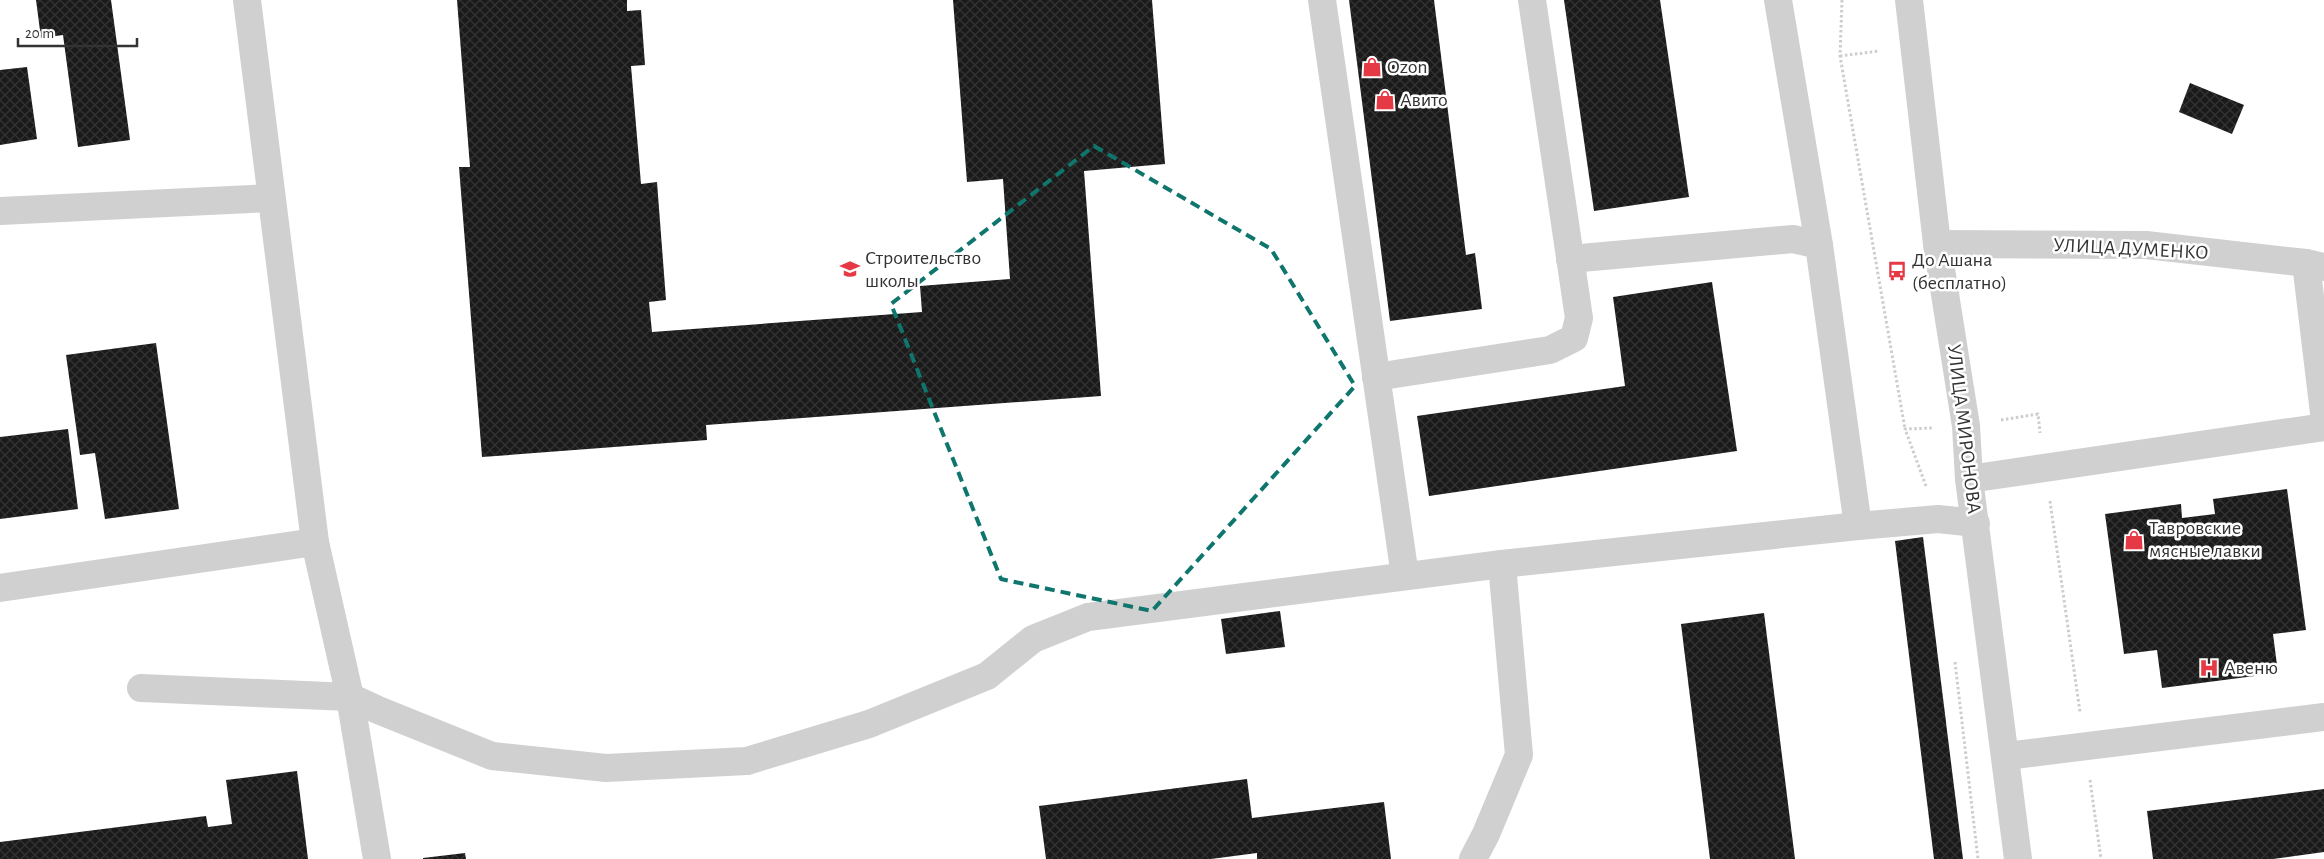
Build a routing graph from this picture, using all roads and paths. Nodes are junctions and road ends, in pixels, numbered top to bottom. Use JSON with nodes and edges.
{"nodes":[{"id":1,"x":247,"y":0,"type":"edge"},
{"id":2,"x":1322,"y":0,"type":"edge"},
{"id":3,"x":1532,"y":0,"type":"edge"},
{"id":4,"x":1778,"y":0,"type":"edge"},
{"id":5,"x":1842,"y":0,"type":"edge"},
{"id":6,"x":1908,"y":0,"type":"edge"},
{"id":7,"x":1914,"y":47,"type":"junction"},
{"id":8,"x":1840,"y":56,"type":"junction"},
{"id":9,"x":270,"y":198,"type":"junction"},
{"id":10,"x":0,"y":210,"type":"edge"},
{"id":11,"x":1937,"y":244,"type":"junction"},
{"id":12,"x":1819,"y":245,"type":"junction"},
{"id":13,"x":1570,"y":259,"type":"junction"},
{"id":14,"x":2315,"y":265,"type":"edge"},
{"id":15,"x":1376,"y":377,"type":"junction"},
{"id":16,"x":2324,"y":412,"type":"edge"},
{"id":17,"x":1966,"y":426,"type":"junction"},
{"id":18,"x":2324,"y":427,"type":"edge"},
{"id":19,"x":1905,"y":429,"type":"junction"},
{"id":20,"x":2045,"y":468,"type":"junction"},
{"id":21,"x":1969,"y":479,"type":"junction"},
{"id":22,"x":1938,"y":519,"type":"junction"},
{"id":23,"x":1976,"y":522,"type":"junction"},
{"id":24,"x":1858,"y":526,"type":"junction"},
{"id":25,"x":315,"y":542,"type":"junction"},
{"id":26,"x":1502,"y":564,"type":"junction"},
{"id":27,"x":1405,"y":576,"type":"junction"},
{"id":28,"x":0,"y":588,"type":"edge"},
{"id":29,"x":1954,"y":655,"type":"dead end"},
{"id":30,"x":141,"y":688,"type":"dead end"},
{"id":31,"x":350,"y":697,"type":"junction"},
{"id":32,"x":2324,"y":717,"type":"edge"},
{"id":33,"x":2085,"y":746,"type":"junction"},
{"id":34,"x":2006,"y":756,"type":"junction"},
{"id":35,"x":377,"y":859,"type":"edge"},
{"id":36,"x":1473,"y":859,"type":"edge"},
{"id":37,"x":1978,"y":859,"type":"edge"},
{"id":38,"x":2018,"y":859,"type":"edge"},
{"id":39,"x":2101,"y":859,"type":"edge"}],
"edges":[{"from":1,"to":9,"type":"street"},
{"from":2,"to":15,"type":"street"},
{"from":3,"to":13,"type":"street"},
{"from":4,"to":12,"type":"street"},
{"from":5,"to":8,"type":"path"},
{"from":6,"to":7,"type":"street","name":"УЛИЦА МИРОНОВА"},
{"from":7,"to":8,"type":"path"},
{"from":7,"to":11,"type":"street","name":"УЛИЦА МИРОНОВА"},
{"from":8,"to":19,"type":"path"},
{"from":9,"to":10,"type":"street"},
{"from":9,"to":25,"type":"street"},
{"from":11,"to":14,"type":"street","name":"УЛИЦА ДУМЕНКО"},
{"from":11,"to":17,"type":"street","name":"УЛИЦА МИРОНОВА"},
{"from":12,"to":13,"type":"street"},
{"from":12,"to":24,"type":"street"},
{"from":13,"to":15,"type":"street"},
{"from":14,"to":16,"type":"street"},
{"from":15,"to":27,"type":"street"},
{"from":17,"to":19,"type":"path"},
{"from":17,"to":20,"type":"path"},
{"from":17,"to":21,"type":"street","name":"УЛИЦА МИРОНОВА"},
{"from":18,"to":20,"type":"street"},
{"from":19,"to":22,"type":"path"},
{"from":20,"to":21,"type":"street"},
{"from":20,"to":33,"type":"path"},
{"from":21,"to":23,"type":"street","name":"УЛИЦА МИРОНОВА"},
{"from":22,"to":23,"type":"street"},
{"from":22,"to":24,"type":"street"},
{"from":23,"to":34,"type":"street","name":"УЛИЦА МИРОНОВА"},
{"from":24,"to":26,"type":"street"},
{"from":25,"to":28,"type":"street"},
{"from":25,"to":31,"type":"street"},
{"from":26,"to":27,"type":"street"},
{"from":26,"to":36,"type":"street"},
{"from":27,"to":31,"type":"street"},
{"from":29,"to":37,"type":"path"},
{"from":30,"to":31,"type":"street"},
{"from":31,"to":35,"type":"street"},
{"from":32,"to":33,"type":"street"},
{"from":33,"to":34,"type":"street"},
{"from":33,"to":39,"type":"path"},
{"from":34,"to":38,"type":"street","name":"УЛИЦА МИРОНОВА"}]}
